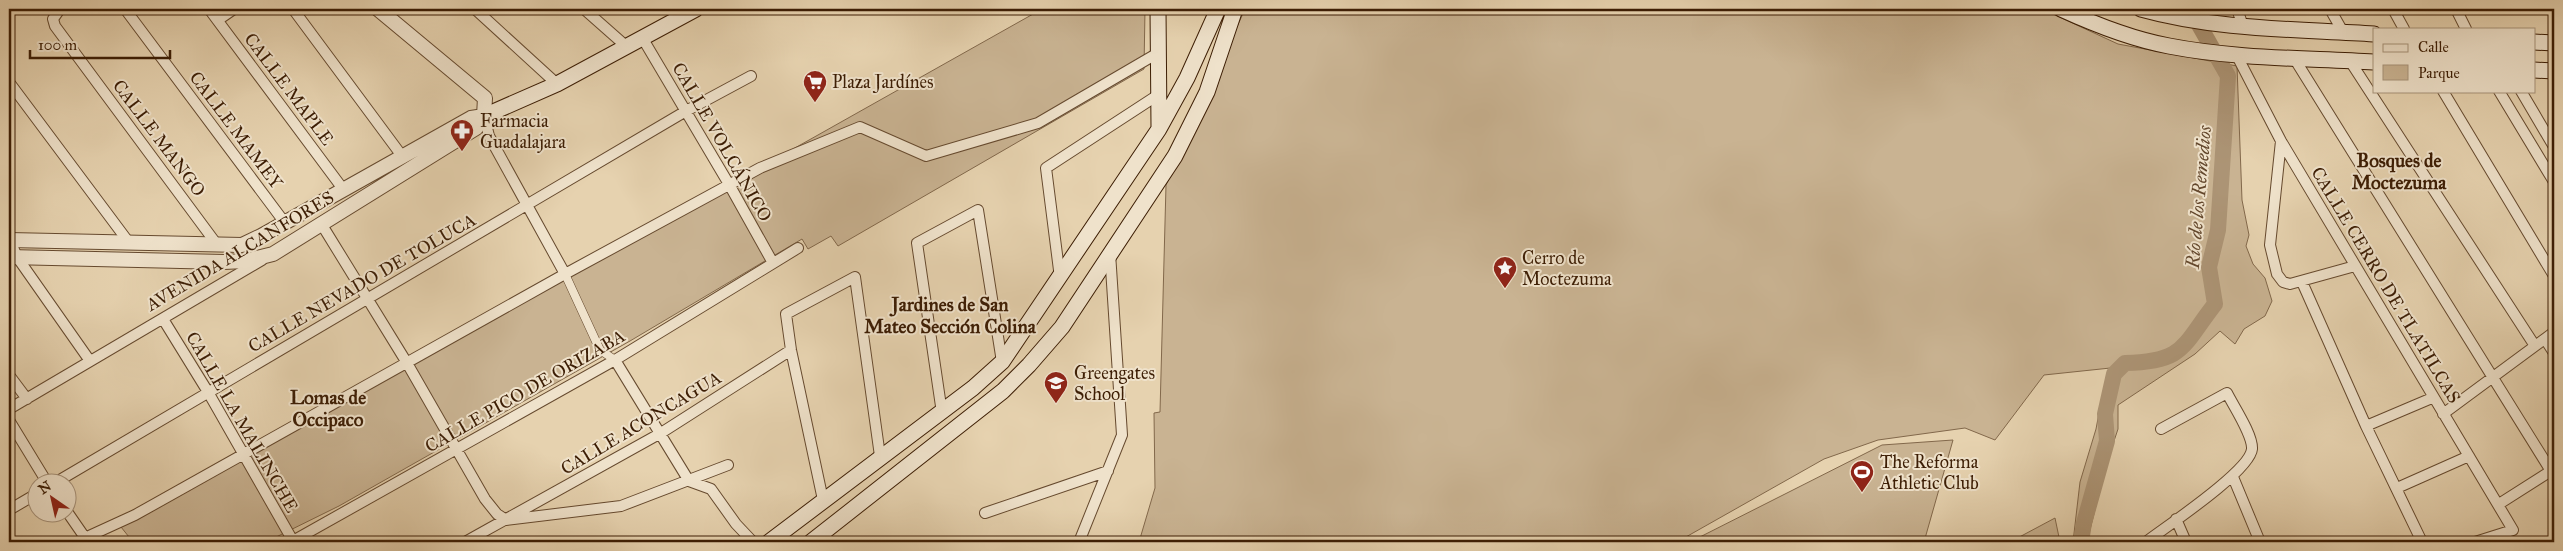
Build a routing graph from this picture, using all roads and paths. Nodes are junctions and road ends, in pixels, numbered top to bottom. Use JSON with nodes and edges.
{"nodes":[{"id":1,"x":60,"y":9,"type":"edge"},
{"id":2,"x":125,"y":9,"type":"edge"},
{"id":3,"x":209,"y":9,"type":"edge"},
{"id":4,"x":234,"y":9,"type":"edge"},
{"id":5,"x":293,"y":9,"type":"edge"},
{"id":6,"x":378,"y":9,"type":"edge"},
{"id":7,"x":475,"y":9,"type":"edge"},
{"id":8,"x":584,"y":9,"type":"edge"},
{"id":9,"x":694,"y":9,"type":"edge"},
{"id":10,"x":1158,"y":9,"type":"edge"},
{"id":11,"x":1218,"y":9,"type":"edge"},
{"id":12,"x":1235,"y":9,"type":"edge"},
{"id":13,"x":2061,"y":9,"type":"edge"},
{"id":14,"x":2141,"y":9,"type":"edge"},
{"id":15,"x":2237,"y":9,"type":"edge"},
{"id":16,"x":2330,"y":9,"type":"edge"},
{"id":17,"x":2393,"y":9,"type":"edge"},
{"id":18,"x":2456,"y":9,"type":"edge"},
{"id":19,"x":218,"y":20,"type":"junction"},
{"id":20,"x":2244,"y":26,"type":"junction"},
{"id":21,"x":2403,"y":28,"type":"edge"},
{"id":22,"x":2466,"y":28,"type":"edge"},
{"id":23,"x":2343,"y":32,"type":"junction"},
{"id":24,"x":2373,"y":34,"type":"edge"},
{"id":25,"x":642,"y":39,"type":"junction"},
{"id":26,"x":2536,"y":42,"type":"edge"},
{"id":27,"x":2554,"y":43,"type":"edge"},
{"id":28,"x":627,"y":47,"type":"junction"},
{"id":29,"x":1158,"y":53,"type":"junction"},
{"id":30,"x":2229,"y":53,"type":"junction"},
{"id":31,"x":2294,"y":58,"type":"junction"},
{"id":32,"x":2350,"y":61,"type":"junction"},
{"id":33,"x":2373,"y":62,"type":"edge"},
{"id":34,"x":2536,"y":70,"type":"edge"},
{"id":35,"x":2554,"y":71,"type":"edge"},
{"id":36,"x":751,"y":76,"type":"dead end"},
{"id":37,"x":9,"y":82,"type":"edge"},
{"id":38,"x":557,"y":84,"type":"junction"},
{"id":39,"x":2444,"y":92,"type":"edge"},
{"id":40,"x":2500,"y":92,"type":"edge"},
{"id":41,"x":2522,"y":92,"type":"edge"},
{"id":42,"x":1158,"y":95,"type":"junction"},
{"id":43,"x":686,"y":111,"type":"junction"},
{"id":44,"x":484,"y":116,"type":"junction"},
{"id":45,"x":1158,"y":129,"type":"junction"},
{"id":46,"x":2281,"y":140,"type":"junction"},
{"id":47,"x":2554,"y":147,"type":"edge"},
{"id":48,"x":402,"y":156,"type":"junction"},
{"id":49,"x":2554,"y":182,"type":"edge"},
{"id":50,"x":730,"y":186,"type":"junction"},
{"id":51,"x":343,"y":189,"type":"junction"},
{"id":52,"x":527,"y":206,"type":"junction"},
{"id":53,"x":285,"y":223,"type":"junction"},
{"id":54,"x":322,"y":225,"type":"junction"},
{"id":55,"x":261,"y":236,"type":"junction"},
{"id":56,"x":9,"y":240,"type":"edge"},
{"id":57,"x":130,"y":244,"type":"junction"},
{"id":58,"x":218,"y":246,"type":"junction"},
{"id":59,"x":798,"y":248,"type":"dead end"},
{"id":60,"x":1110,"y":252,"type":"junction"},
{"id":61,"x":273,"y":254,"type":"junction"},
{"id":62,"x":13,"y":257,"type":"edge"},
{"id":63,"x":773,"y":263,"type":"junction"},
{"id":64,"x":2355,"y":266,"type":"junction"},
{"id":65,"x":565,"y":274,"type":"junction"},
{"id":66,"x":2554,"y":276,"type":"edge"},
{"id":67,"x":1060,"y":279,"type":"junction"},
{"id":68,"x":2302,"y":282,"type":"junction"},
{"id":69,"x":367,"y":299,"type":"junction"},
{"id":70,"x":162,"y":319,"type":"junction"},
{"id":71,"x":2554,"y":332,"type":"edge"},
{"id":72,"x":2545,"y":339,"type":"junction"},
{"id":73,"x":2535,"y":346,"type":"junction"},
{"id":74,"x":791,"y":350,"type":"junction"},
{"id":75,"x":2554,"y":353,"type":"edge"},
{"id":76,"x":615,"y":360,"type":"junction"},
{"id":77,"x":90,"y":361,"type":"junction"},
{"id":78,"x":1002,"y":362,"type":"junction"},
{"id":79,"x":407,"y":363,"type":"junction"},
{"id":80,"x":9,"y":375,"type":"edge"},
{"id":81,"x":2492,"y":379,"type":"junction"},
{"id":82,"x":208,"y":392,"type":"junction"},
{"id":83,"x":2432,"y":398,"type":"junction"},
{"id":84,"x":27,"y":399,"type":"junction"},
{"id":85,"x":9,"y":409,"type":"edge"},
{"id":86,"x":942,"y":413,"type":"junction"},
{"id":87,"x":2443,"y":414,"type":"junction"},
{"id":88,"x":9,"y":420,"type":"edge"},
{"id":89,"x":2366,"y":426,"type":"junction"},
{"id":90,"x":2161,"y":429,"type":"dead end"},
{"id":91,"x":661,"y":433,"type":"junction"},
{"id":92,"x":456,"y":449,"type":"junction"},
{"id":93,"x":244,"y":454,"type":"junction"},
{"id":94,"x":880,"y":456,"type":"junction"},
{"id":95,"x":2469,"y":456,"type":"junction"},
{"id":96,"x":728,"y":465,"type":"dead end"},
{"id":97,"x":2553,"y":470,"type":"edge"},
{"id":98,"x":1108,"y":471,"type":"junction"},
{"id":99,"x":42,"y":474,"type":"edge"},
{"id":100,"x":70,"y":474,"type":"edge"},
{"id":101,"x":2233,"y":477,"type":"junction"},
{"id":102,"x":689,"y":480,"type":"junction"},
{"id":103,"x":2397,"y":488,"type":"junction"},
{"id":104,"x":28,"y":499,"type":"edge"},
{"id":105,"x":823,"y":500,"type":"junction"},
{"id":106,"x":2499,"y":504,"type":"junction"},
{"id":107,"x":9,"y":510,"type":"edge"},
{"id":108,"x":985,"y":513,"type":"dead end"},
{"id":109,"x":506,"y":520,"type":"junction"},
{"id":110,"x":2176,"y":520,"type":"junction"},
{"id":111,"x":74,"y":524,"type":"edge"},
{"id":112,"x":782,"y":537,"type":"edge"},
{"id":113,"x":83,"y":541,"type":"edge"},
{"id":114,"x":292,"y":542,"type":"edge"},
{"id":115,"x":465,"y":542,"type":"edge"},
{"id":116,"x":753,"y":542,"type":"edge"},
{"id":117,"x":769,"y":542,"type":"edge"},
{"id":118,"x":811,"y":542,"type":"edge"},
{"id":119,"x":1079,"y":542,"type":"edge"},
{"id":120,"x":2146,"y":542,"type":"edge"},
{"id":121,"x":2186,"y":542,"type":"edge"},
{"id":122,"x":2260,"y":542,"type":"edge"},
{"id":123,"x":2422,"y":542,"type":"edge"},
{"id":124,"x":2475,"y":542,"type":"edge"}],
"edges":[{"from":1,"to":58,"type":"street","name":"CALLE MANGO"},
{"from":2,"to":53,"type":"street","name":"CALLE MAMEY"},
{"from":3,"to":19,"type":"street","name":"CALLE MAPLE"},
{"from":4,"to":19,"type":"street"},
{"from":5,"to":48,"type":"street"},
{"from":6,"to":44,"type":"street"},
{"from":7,"to":38,"type":"street"},
{"from":8,"to":28,"type":"street"},
{"from":9,"to":25,"type":"main road","name":"AVENIDA ALCANFORES"},
{"from":10,"to":29,"type":"main road"},
{"from":11,"to":45,"type":"main road"},
{"from":12,"to":60,"type":"main road"},
{"from":13,"to":30,"type":"main road"},
{"from":14,"to":20,"type":"main road"},
{"from":15,"to":20,"type":"street"},
{"from":16,"to":23,"type":"street"},
{"from":17,"to":21,"type":"street"},
{"from":18,"to":22,"type":"street"},
{"from":19,"to":51,"type":"street","name":"CALLE MAPLE"},
{"from":20,"to":23,"type":"main road"},
{"from":23,"to":24,"type":"main road"},
{"from":25,"to":28,"type":"main road","name":"AVENIDA ALCANFORES"},
{"from":25,"to":43,"type":"street","name":"CALLE VOLCÁNICO"},
{"from":26,"to":27,"type":"main road"},
{"from":28,"to":38,"type":"main road","name":"AVENIDA ALCANFORES"},
{"from":29,"to":42,"type":"main road"},
{"from":29,"to":50,"type":"street"},
{"from":30,"to":31,"type":"main road"},
{"from":30,"to":46,"type":"street","name":"CALLE CERRO DE TLATILCAS"},
{"from":31,"to":32,"type":"main road"},
{"from":31,"to":81,"type":"street"},
{"from":32,"to":33,"type":"main road"},
{"from":32,"to":73,"type":"street"},
{"from":34,"to":35,"type":"main road"},
{"from":36,"to":43,"type":"street","name":"CALLE NEVADO DE TOLUCA"},
{"from":37,"to":57,"type":"street"},
{"from":38,"to":44,"type":"main road","name":"AVENIDA ALCANFORES"},
{"from":39,"to":66,"type":"street"},
{"from":40,"to":49,"type":"street"},
{"from":41,"to":47,"type":"street"},
{"from":42,"to":45,"type":"main road"},
{"from":42,"to":67,"type":"street"},
{"from":43,"to":50,"type":"street","name":"CALLE VOLCÁNICO"},
{"from":43,"to":52,"type":"street","name":"CALLE NEVADO DE TOLUCA"},
{"from":44,"to":48,"type":"street","name":"AVENIDA ALCANFORES"},
{"from":44,"to":52,"type":"street"},
{"from":44,"to":54,"type":"street","name":"AVENIDA ALCANFORES"},
{"from":45,"to":67,"type":"main road"},
{"from":46,"to":64,"type":"street","name":"CALLE CERRO DE TLATILCAS"},
{"from":46,"to":68,"type":"street"},
{"from":48,"to":51,"type":"street","name":"AVENIDA ALCANFORES"},
{"from":50,"to":63,"type":"street","name":"CALLE VOLCÁNICO"},
{"from":50,"to":65,"type":"street"},
{"from":51,"to":53,"type":"street","name":"AVENIDA ALCANFORES"},
{"from":52,"to":65,"type":"street"},
{"from":52,"to":69,"type":"street","name":"CALLE NEVADO DE TOLUCA"},
{"from":53,"to":55,"type":"street","name":"AVENIDA ALCANFORES"},
{"from":54,"to":61,"type":"street","name":"AVENIDA ALCANFORES"},
{"from":54,"to":69,"type":"street"},
{"from":55,"to":58,"type":"street","name":"AVENIDA ALCANFORES"},
{"from":55,"to":61,"type":"street"},
{"from":56,"to":57,"type":"street","name":"AVENIDA ALCANFORES"},
{"from":56,"to":62,"type":"street"},
{"from":57,"to":58,"type":"street","name":"AVENIDA ALCANFORES"},
{"from":59,"to":63,"type":"street","name":"CALLE PICO DE ORIZABA"},
{"from":60,"to":98,"type":"street"},
{"from":60,"to":118,"type":"main road"},
{"from":61,"to":62,"type":"street"},
{"from":61,"to":70,"type":"street","name":"AVENIDA ALCANFORES"},
{"from":62,"to":77,"type":"street"},
{"from":63,"to":76,"type":"street","name":"CALLE PICO DE ORIZABA"},
{"from":64,"to":68,"type":"street"},
{"from":64,"to":83,"type":"street","name":"CALLE CERRO DE TLATILCAS"},
{"from":65,"to":76,"type":"street"},
{"from":65,"to":79,"type":"street"},
{"from":67,"to":78,"type":"main road"},
{"from":68,"to":89,"type":"street"},
{"from":69,"to":79,"type":"street"},
{"from":69,"to":82,"type":"street","name":"CALLE NEVADO DE TOLUCA"},
{"from":70,"to":77,"type":"street","name":"AVENIDA ALCANFORES"},
{"from":70,"to":82,"type":"street","name":"CALLE LA MALINCHE"},
{"from":71,"to":72,"type":"street"},
{"from":72,"to":73,"type":"street"},
{"from":72,"to":75,"type":"street"},
{"from":73,"to":81,"type":"street"},
{"from":74,"to":91,"type":"street","name":"CALLE ACONCAGUA"},
{"from":74,"to":94,"type":"street"},
{"from":74,"to":105,"type":"street"},
{"from":76,"to":91,"type":"street"},
{"from":76,"to":92,"type":"street","name":"CALLE PICO DE ORIZABA"},
{"from":77,"to":84,"type":"street","name":"AVENIDA ALCANFORES"},
{"from":78,"to":86,"type":"main road"},
{"from":78,"to":86,"type":"street"},
{"from":79,"to":92,"type":"street"},
{"from":79,"to":93,"type":"street"},
{"from":80,"to":84,"type":"street"},
{"from":81,"to":87,"type":"street"},
{"from":81,"to":97,"type":"street"},
{"from":82,"to":93,"type":"street","name":"CALLE LA MALINCHE"},
{"from":82,"to":100,"type":"street","name":"CALLE NEVADO DE TOLUCA"},
{"from":83,"to":87,"type":"street","name":"CALLE CERRO DE TLATILCAS"},
{"from":83,"to":89,"type":"street"},
{"from":84,"to":85,"type":"street","name":"AVENIDA ALCANFORES"},
{"from":86,"to":94,"type":"main road"},
{"from":87,"to":95,"type":"street","name":"CALLE CERRO DE TLATILCAS"},
{"from":88,"to":99,"type":"street"},
{"from":89,"to":103,"type":"street"},
{"from":90,"to":101,"type":"street"},
{"from":91,"to":102,"type":"street"},
{"from":91,"to":109,"type":"street","name":"CALLE ACONCAGUA"},
{"from":92,"to":109,"type":"street"},
{"from":92,"to":114,"type":"street","name":"CALLE PICO DE ORIZABA"},
{"from":93,"to":113,"type":"street"},
{"from":93,"to":114,"type":"street","name":"CALLE LA MALINCHE"},
{"from":94,"to":105,"type":"main road"},
{"from":95,"to":103,"type":"street"},
{"from":95,"to":106,"type":"street","name":"CALLE CERRO DE TLATILCAS"},
{"from":96,"to":102,"type":"street"},
{"from":97,"to":106,"type":"street"},
{"from":98,"to":108,"type":"street"},
{"from":98,"to":119,"type":"street"},
{"from":101,"to":110,"type":"street"},
{"from":101,"to":122,"type":"street"},
{"from":102,"to":109,"type":"street"},
{"from":102,"to":116,"type":"street"},
{"from":103,"to":123,"type":"street"},
{"from":104,"to":107,"type":"street"},
{"from":105,"to":112,"type":"main road"},
{"from":106,"to":124,"type":"street","name":"CALLE CERRO DE TLATILCAS"},
{"from":109,"to":115,"type":"street","name":"CALLE ACONCAGUA"},
{"from":110,"to":120,"type":"street"},
{"from":110,"to":121,"type":"street"},
{"from":111,"to":113,"type":"street"},
{"from":112,"to":117,"type":"main road"}]}
